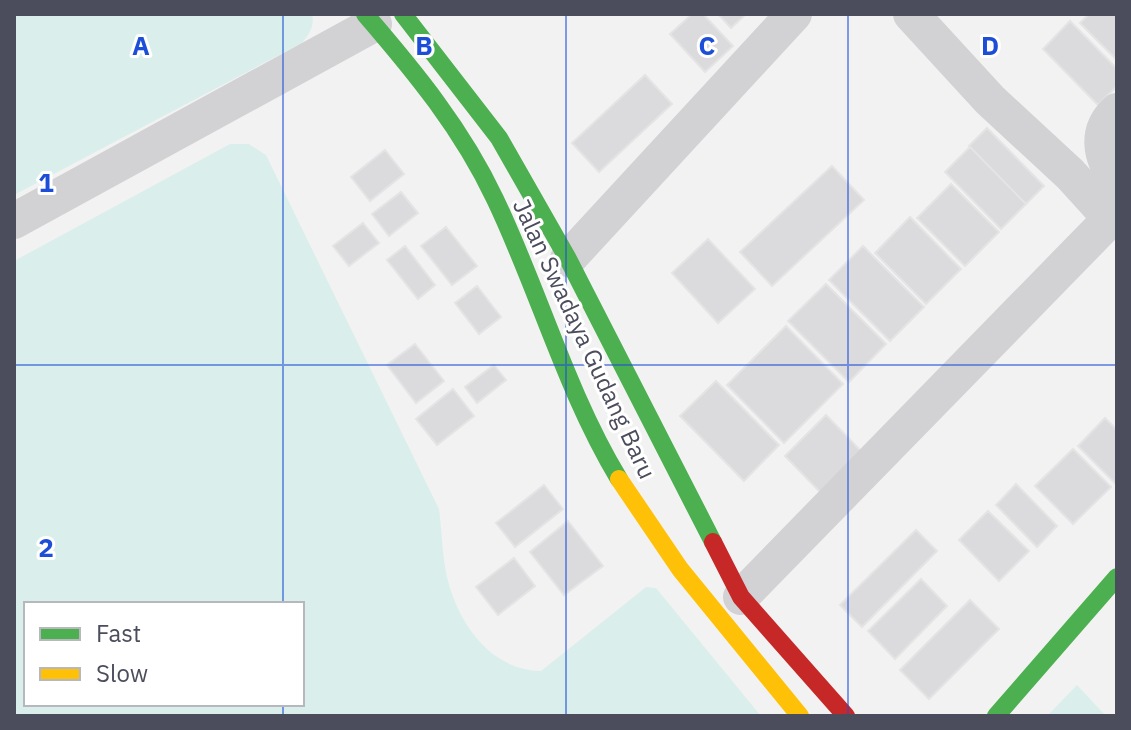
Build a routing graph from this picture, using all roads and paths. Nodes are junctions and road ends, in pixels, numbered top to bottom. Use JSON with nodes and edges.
{"nodes":[{"id":1,"x":794,"y":14,"type":"edge"},
{"id":2,"x":911,"y":14,"type":"edge"},
{"id":3,"x":381,"y":17,"type":"edge"},
{"id":4,"x":1117,"y":111,"type":"edge"},
{"id":5,"x":1117,"y":180,"type":"edge"},
{"id":6,"x":1113,"y":215,"type":"edge"},
{"id":7,"x":14,"y":221,"type":"edge"},
{"id":8,"x":568,"y":259,"type":"junction"},
{"id":9,"x":1117,"y":577,"type":"edge"},
{"id":10,"x":741,"y":597,"type":"junction"},
{"id":11,"x":800,"y":716,"type":"edge"},
{"id":12,"x":846,"y":716,"type":"edge"},
{"id":13,"x":996,"y":716,"type":"edge"}],
"edges":[{"from":1,"to":8,"type":"street"},
{"from":2,"to":6,"type":"street"},
{"from":3,"to":7,"type":"street"},
{"from":3,"to":8,"type":"street"},
{"from":3,"to":11,"type":"street","name":"Jalan Swadaya Gudang Baru"},
{"from":4,"to":5,"type":"street"},
{"from":6,"to":10,"type":"street"},
{"from":8,"to":10,"type":"street"},
{"from":9,"to":13,"type":"street"},
{"from":10,"to":12,"type":"street"}]}
